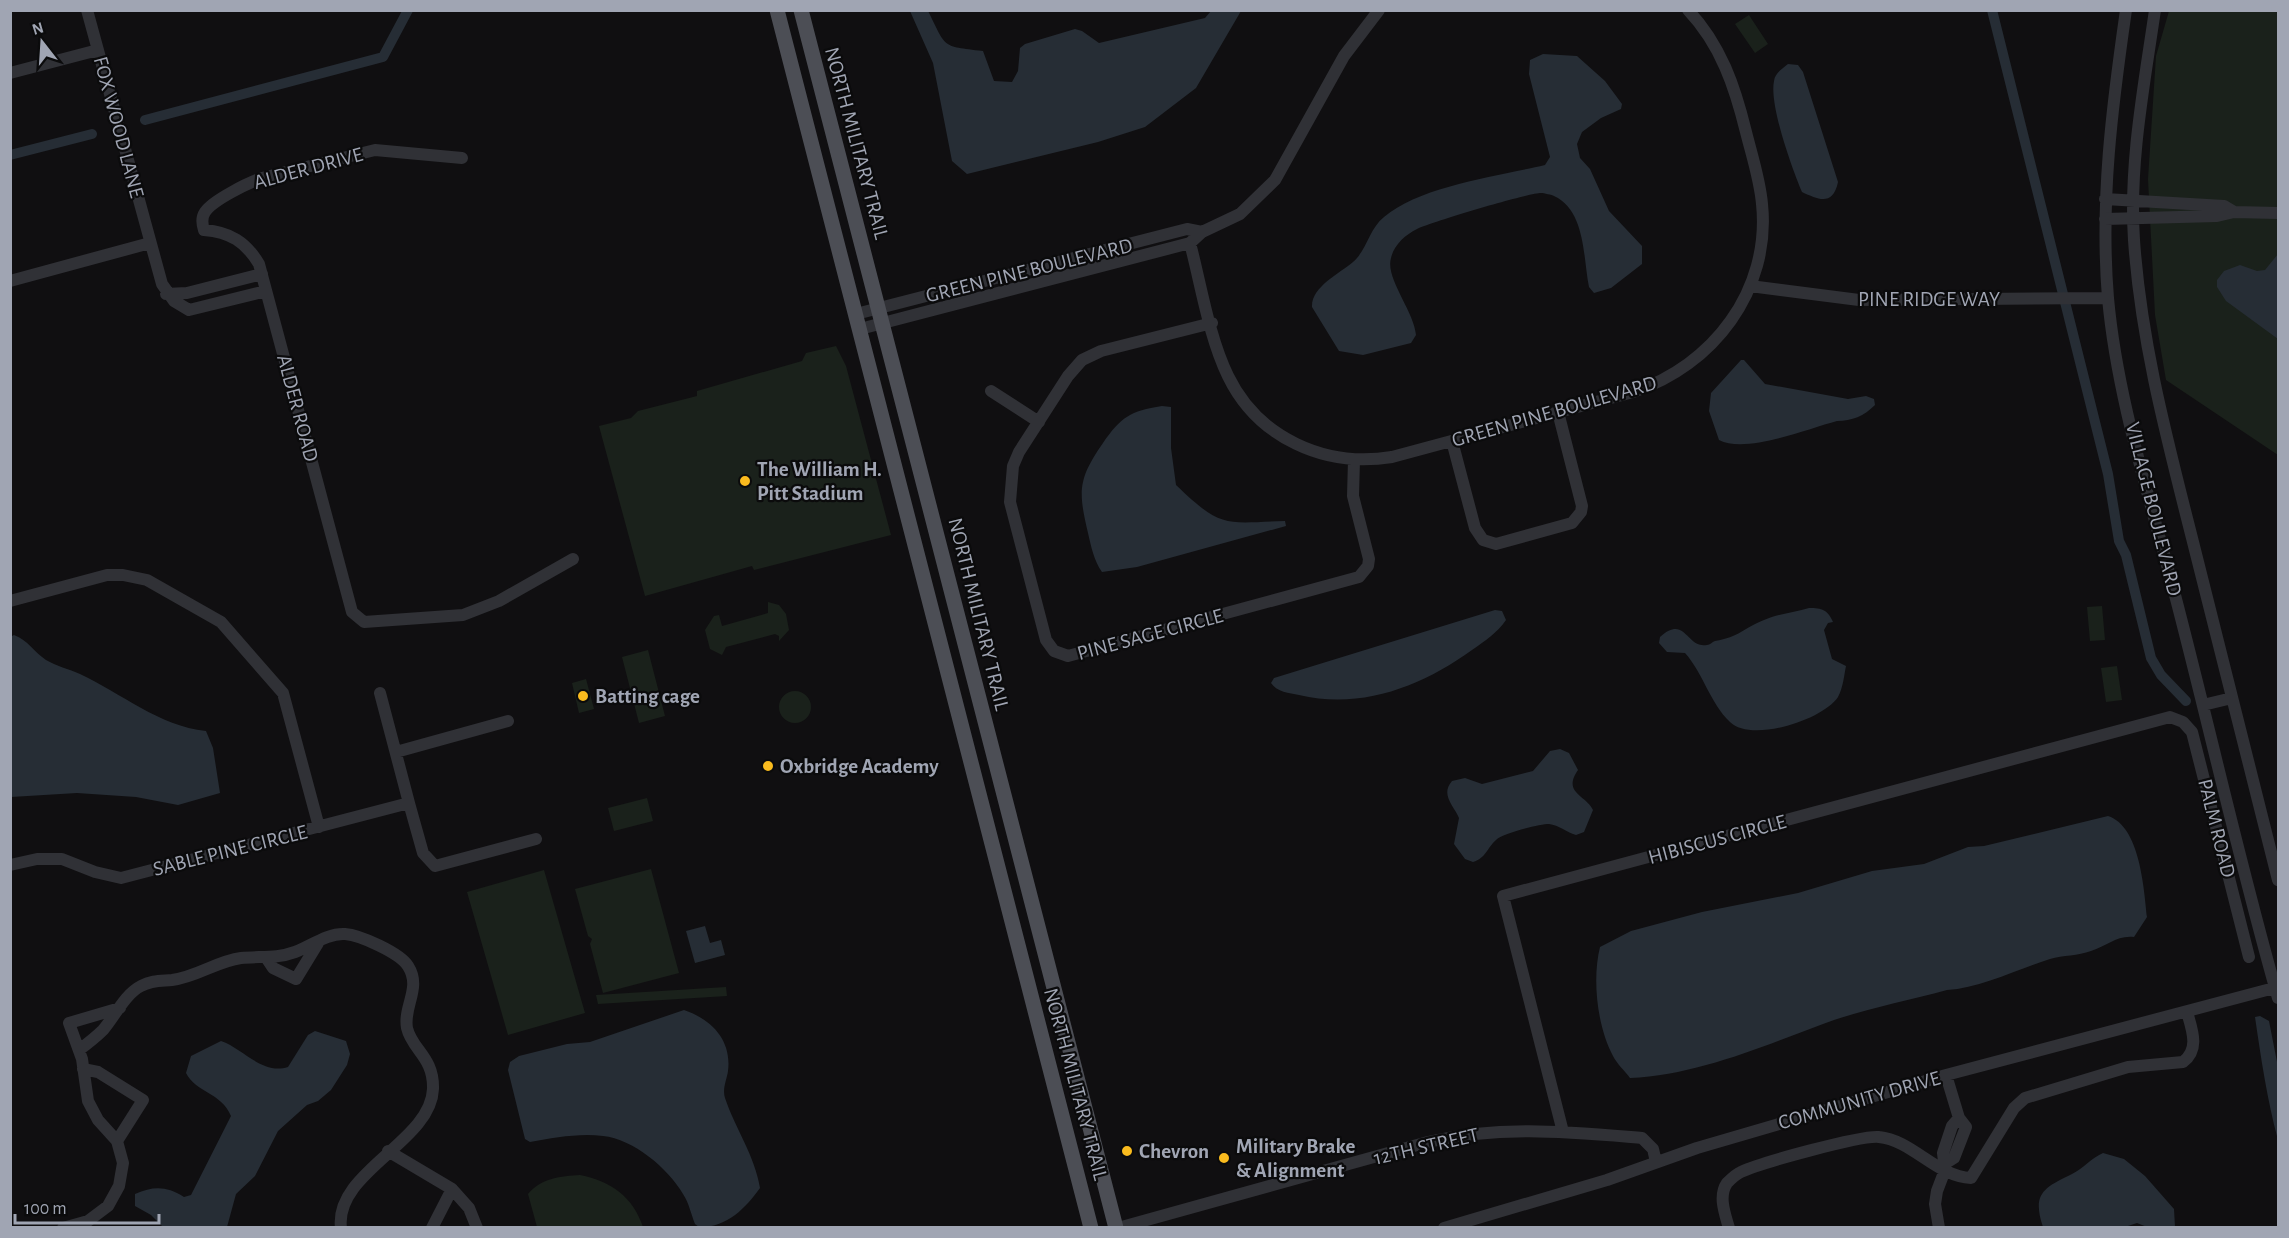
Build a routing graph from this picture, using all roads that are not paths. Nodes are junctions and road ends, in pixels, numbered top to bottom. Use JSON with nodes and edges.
{"nodes":[{"id":1,"x":87,"y":10,"type":"edge"},
{"id":2,"x":777,"y":10,"type":"edge"},
{"id":3,"x":801,"y":10,"type":"edge"},
{"id":4,"x":1379,"y":10,"type":"edge"},
{"id":5,"x":1688,"y":10,"type":"edge"},
{"id":6,"x":2126,"y":10,"type":"edge"},
{"id":7,"x":2155,"y":10,"type":"edge"},
{"id":8,"x":98,"y":50,"type":"junction"},
{"id":9,"x":10,"y":73,"type":"edge"},
{"id":10,"x":462,"y":158,"type":"dead end"},
{"id":11,"x":2105,"y":199,"type":"junction"},
{"id":12,"x":2133,"y":199,"type":"junction"},
{"id":13,"x":2234,"y":212,"type":"junction"},
{"id":14,"x":2278,"y":213,"type":"edge"},
{"id":15,"x":2134,"y":218,"type":"junction"},
{"id":16,"x":2105,"y":219,"type":"junction"},
{"id":17,"x":1202,"y":232,"type":"junction"},
{"id":18,"x":150,"y":243,"type":"junction"},
{"id":19,"x":1190,"y":243,"type":"junction"},
{"id":20,"x":10,"y":281,"type":"edge"},
{"id":21,"x":264,"y":284,"type":"junction"},
{"id":22,"x":1750,"y":286,"type":"junction"},
{"id":23,"x":166,"y":294,"type":"junction"},
{"id":24,"x":2108,"y":298,"type":"junction"},
{"id":25,"x":856,"y":314,"type":"junction"},
{"id":26,"x":880,"y":316,"type":"junction"},
{"id":27,"x":1212,"y":323,"type":"junction"},
{"id":28,"x":860,"y":329,"type":"junction"},
{"id":29,"x":991,"y":391,"type":"dead end"},
{"id":30,"x":1558,"y":412,"type":"junction"},
{"id":31,"x":1039,"y":422,"type":"junction"},
{"id":32,"x":1452,"y":441,"type":"junction"},
{"id":33,"x":1354,"y":460,"type":"junction"},
{"id":34,"x":573,"y":559,"type":"dead end"},
{"id":35,"x":10,"y":601,"type":"edge"},
{"id":36,"x":380,"y":693,"type":"dead end"},
{"id":37,"x":2232,"y":698,"type":"junction"},
{"id":38,"x":2203,"y":705,"type":"junction"},
{"id":39,"x":2164,"y":719,"type":"joint"},
{"id":40,"x":508,"y":721,"type":"dead end"},
{"id":41,"x":396,"y":752,"type":"junction"},
{"id":42,"x":409,"y":803,"type":"junction"},
{"id":43,"x":1010,"y":817,"type":"junction"},
{"id":44,"x":986,"y":824,"type":"junction"},
{"id":45,"x":319,"y":827,"type":"junction"},
{"id":46,"x":536,"y":838,"type":"dead end"},
{"id":47,"x":10,"y":865,"type":"edge"},
{"id":48,"x":2278,"y":880,"type":"edge"},
{"id":49,"x":318,"y":943,"type":"junction"},
{"id":50,"x":2249,"y":957,"type":"dead end"},
{"id":51,"x":267,"y":959,"type":"junction"},
{"id":52,"x":2278,"y":991,"type":"edge"},
{"id":53,"x":121,"y":1008,"type":"junction"},
{"id":54,"x":2187,"y":1012,"type":"junction"},
{"id":55,"x":79,"y":1050,"type":"junction"},
{"id":56,"x":83,"y":1069,"type":"junction"},
{"id":57,"x":1946,"y":1075,"type":"junction"},
{"id":58,"x":1563,"y":1132,"type":"junction"},
{"id":59,"x":117,"y":1141,"type":"junction"},
{"id":60,"x":388,"y":1151,"type":"junction"},
{"id":61,"x":1656,"y":1162,"type":"junction"},
{"id":62,"x":1946,"y":1167,"type":"junction"},
{"id":63,"x":452,"y":1189,"type":"junction"},
{"id":64,"x":95,"y":1222,"type":"edge"},
{"id":65,"x":63,"y":1227,"type":"edge"},
{"id":66,"x":340,"y":1227,"type":"edge"},
{"id":67,"x":432,"y":1227,"type":"edge"},
{"id":68,"x":477,"y":1227,"type":"edge"},
{"id":69,"x":1091,"y":1227,"type":"edge"},
{"id":70,"x":1117,"y":1227,"type":"edge"},
{"id":71,"x":1444,"y":1227,"type":"edge"},
{"id":72,"x":1730,"y":1227,"type":"edge"},
{"id":73,"x":1939,"y":1227,"type":"edge"}],
"edges":[{"from":1,"to":8,"type":"street","name":"FOX WOOD LANE"},
{"from":2,"to":25,"type":"main road","name":"NORTH MILITARY TRAIL"},
{"from":3,"to":26,"type":"main road","name":"NORTH MILITARY TRAIL"},
{"from":4,"to":17,"type":"street","name":"GREEN PINE BOULEVARD"},
{"from":5,"to":22,"type":"street","name":"GREEN PINE BOULEVARD"},
{"from":6,"to":11,"type":"street","name":"VILLAGE BOULEVARD"},
{"from":7,"to":12,"type":"street","name":"VILLAGE BOULEVARD"},
{"from":8,"to":9,"type":"street"},
{"from":8,"to":18,"type":"street","name":"FOX WOOD LANE"},
{"from":10,"to":21,"type":"street","name":"ALDER DRIVE"},
{"from":11,"to":12,"type":"street"},
{"from":11,"to":16,"type":"street","name":"VILLAGE BOULEVARD"},
{"from":12,"to":13,"type":"street"},
{"from":12,"to":15,"type":"street","name":"VILLAGE BOULEVARD"},
{"from":13,"to":14,"type":"street"},
{"from":13,"to":15,"type":"street"},
{"from":15,"to":16,"type":"street"},
{"from":15,"to":37,"type":"street","name":"VILLAGE BOULEVARD"},
{"from":16,"to":24,"type":"street","name":"VILLAGE BOULEVARD"},
{"from":17,"to":19,"type":"street","name":"GREEN PINE BOULEVARD"},
{"from":17,"to":26,"type":"street","name":"GREEN PINE BOULEVARD"},
{"from":18,"to":20,"type":"street"},
{"from":18,"to":23,"type":"street"},
{"from":19,"to":26,"type":"street","name":"GREEN PINE BOULEVARD"},
{"from":19,"to":27,"type":"street","name":"GREEN PINE BOULEVARD"},
{"from":21,"to":23,"type":"street"},
{"from":21,"to":23,"type":"street"},
{"from":21,"to":34,"type":"street","name":"ALDER ROAD"},
{"from":22,"to":24,"type":"street","name":"PINE RIDGE WAY"},
{"from":22,"to":30,"type":"street","name":"GREEN PINE BOULEVARD"},
{"from":24,"to":38,"type":"street","name":"VILLAGE BOULEVARD"},
{"from":25,"to":26,"type":"street","name":"GREEN PINE BOULEVARD"},
{"from":25,"to":28,"type":"main road","name":"NORTH MILITARY TRAIL"},
{"from":26,"to":28,"type":"street","name":"GREEN PINE BOULEVARD"},
{"from":26,"to":43,"type":"main road","name":"NORTH MILITARY TRAIL"},
{"from":27,"to":31,"type":"street","name":"PINE SAGE CIRCLE"},
{"from":27,"to":33,"type":"street","name":"GREEN PINE BOULEVARD"},
{"from":28,"to":44,"type":"main road","name":"NORTH MILITARY TRAIL"},
{"from":29,"to":31,"type":"street"},
{"from":30,"to":32,"type":"street","name":"GREEN PINE BOULEVARD"},
{"from":30,"to":32,"type":"street"},
{"from":31,"to":33,"type":"street","name":"PINE SAGE CIRCLE"},
{"from":32,"to":33,"type":"street","name":"GREEN PINE BOULEVARD"},
{"from":35,"to":45,"type":"street","name":"SABLE PINE CIRCLE"},
{"from":36,"to":41,"type":"street"},
{"from":37,"to":38,"type":"street"},
{"from":37,"to":48,"type":"street","name":"VILLAGE BOULEVARD"},
{"from":38,"to":52,"type":"street","name":"VILLAGE BOULEVARD"},
{"from":39,"to":50,"type":"street","name":"PALM ROAD"},
{"from":39,"to":58,"type":"street","name":"HIBISCUS CIRCLE"},
{"from":40,"to":41,"type":"street"},
{"from":41,"to":42,"type":"street"},
{"from":42,"to":45,"type":"street"},
{"from":42,"to":46,"type":"street"},
{"from":43,"to":44,"type":"main road"},
{"from":43,"to":70,"type":"main road","name":"NORTH MILITARY TRAIL"},
{"from":44,"to":69,"type":"main road","name":"NORTH MILITARY TRAIL"},
{"from":45,"to":47,"type":"street","name":"SABLE PINE CIRCLE"},
{"from":49,"to":51,"type":"street"},
{"from":49,"to":51,"type":"street"},
{"from":49,"to":60,"type":"street"},
{"from":51,"to":53,"type":"street"},
{"from":52,"to":54,"type":"street","name":"COMMUNITY DRIVE"},
{"from":53,"to":55,"type":"street"},
{"from":53,"to":55,"type":"street"},
{"from":54,"to":57,"type":"street","name":"COMMUNITY DRIVE"},
{"from":54,"to":62,"type":"street"},
{"from":55,"to":56,"type":"street"},
{"from":56,"to":59,"type":"street"},
{"from":56,"to":59,"type":"street"},
{"from":57,"to":61,"type":"street","name":"COMMUNITY DRIVE"},
{"from":57,"to":62,"type":"street"},
{"from":58,"to":61,"type":"street","name":"12TH STREET"},
{"from":58,"to":70,"type":"street","name":"12TH STREET"},
{"from":59,"to":64,"type":"street"},
{"from":60,"to":63,"type":"street"},
{"from":60,"to":66,"type":"street"},
{"from":61,"to":71,"type":"street","name":"COMMUNITY DRIVE"},
{"from":62,"to":72,"type":"street"},
{"from":62,"to":73,"type":"street"},
{"from":63,"to":67,"type":"street"},
{"from":63,"to":68,"type":"street"},
{"from":64,"to":65,"type":"street"}]}
